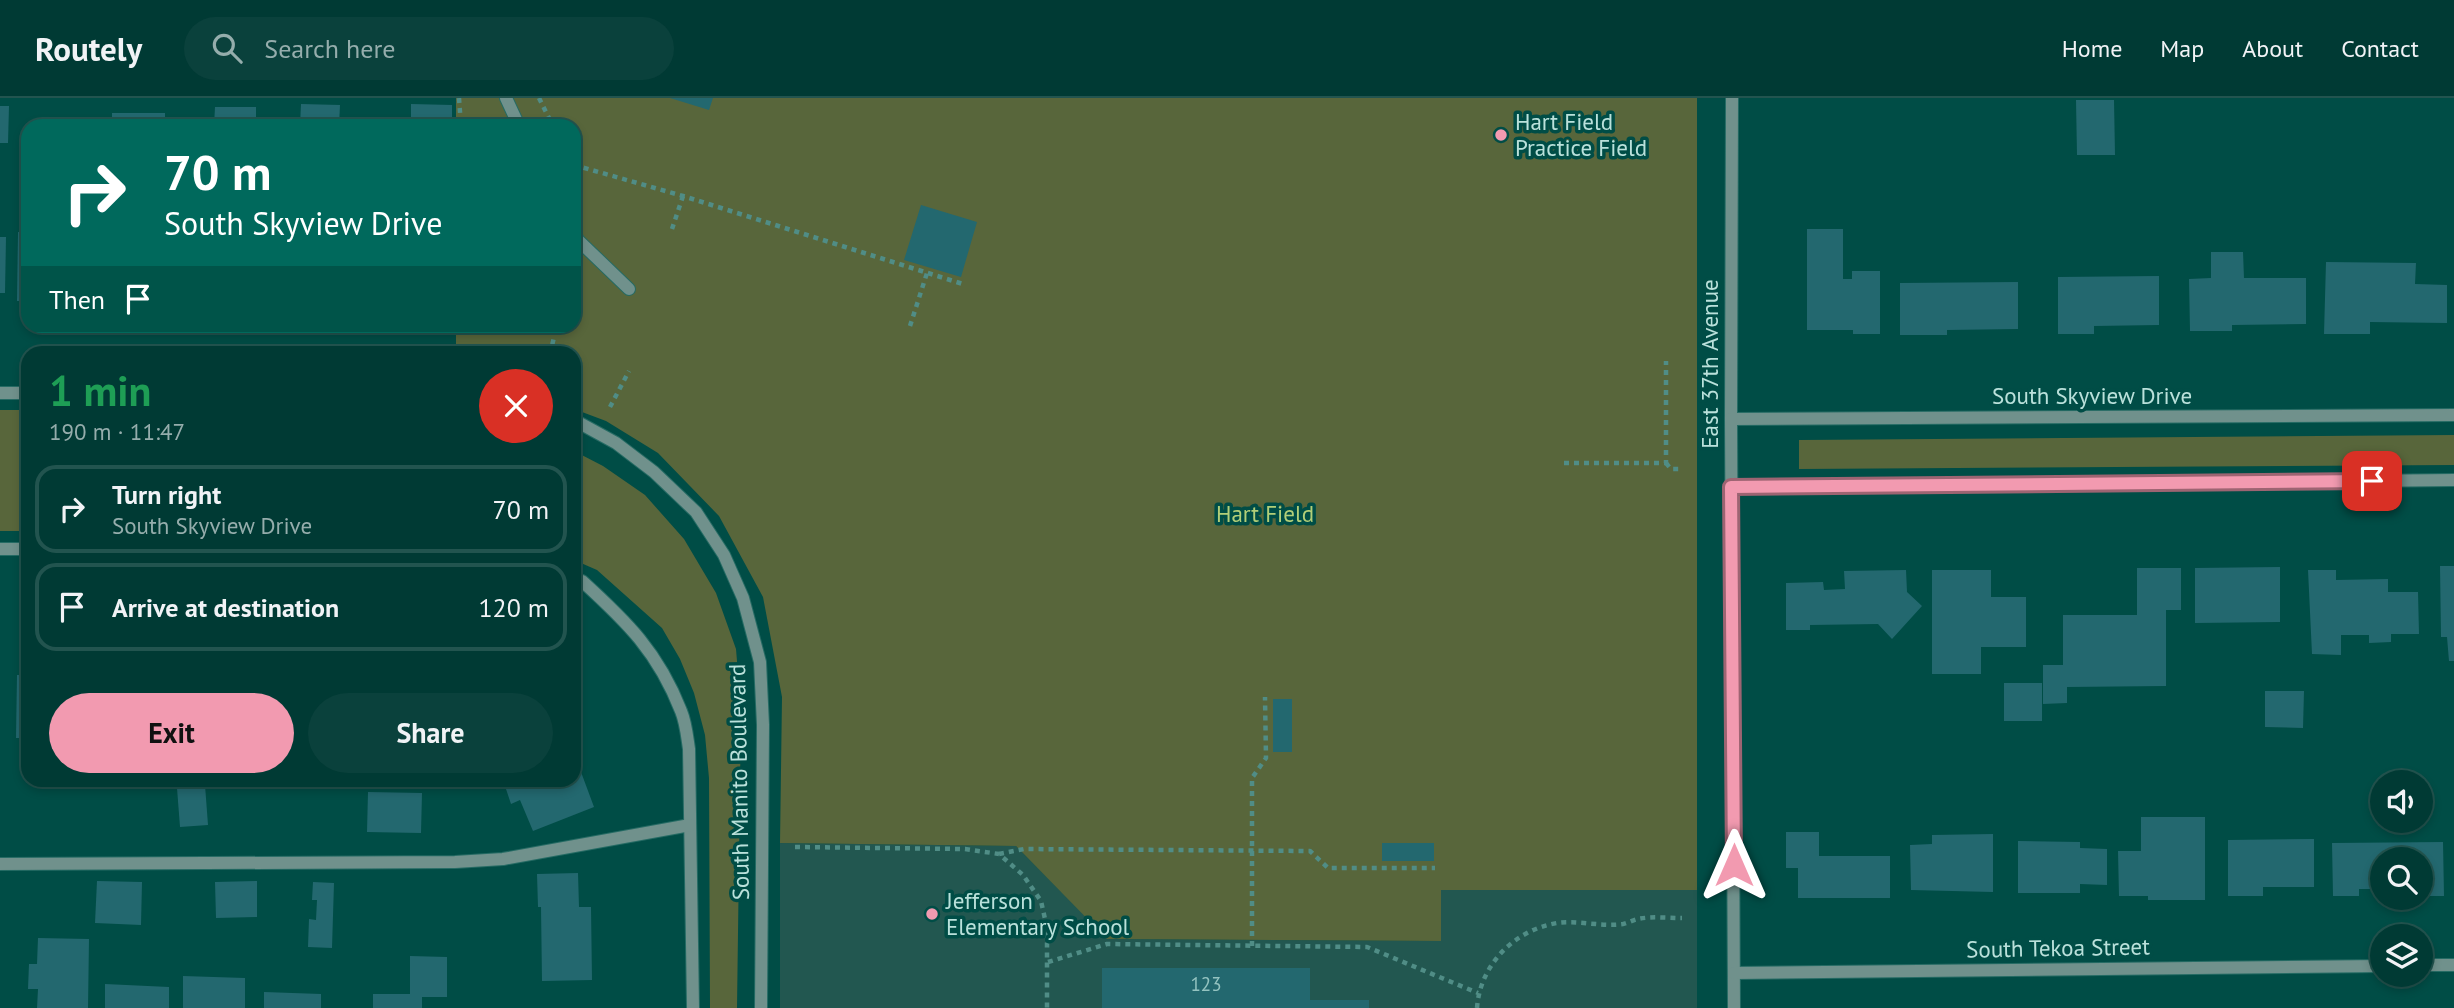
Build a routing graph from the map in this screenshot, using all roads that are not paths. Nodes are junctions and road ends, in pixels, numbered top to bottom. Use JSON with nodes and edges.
{"nodes":[{"id":1,"x":506,"y":98,"type":"edge"},
{"id":2,"x":1732,"y":98,"type":"edge"},
{"id":3,"x":516,"y":119,"type":"edge"},
{"id":4,"x":581,"y":243,"type":"edge"},
{"id":5,"x":629,"y":289,"type":"dead end"},
{"id":6,"x":0,"y":393,"type":"edge"},
{"id":7,"x":21,"y":393,"type":"edge"},
{"id":8,"x":2454,"y":415,"type":"edge"},
{"id":9,"x":1731,"y":419,"type":"junction"},
{"id":10,"x":581,"y":424,"type":"edge"},
{"id":11,"x":2454,"y":481,"type":"edge"},
{"id":12,"x":1731,"y":487,"type":"junction"},
{"id":13,"x":0,"y":549,"type":"edge"},
{"id":14,"x":21,"y":549,"type":"edge"},
{"id":15,"x":581,"y":581,"type":"edge"},
{"id":16,"x":690,"y":825,"type":"junction"},
{"id":17,"x":0,"y":864,"type":"edge"},
{"id":18,"x":2370,"y":965,"type":"edge"},
{"id":19,"x":2433,"y":965,"type":"edge"},
{"id":20,"x":2454,"y":965,"type":"edge"},
{"id":21,"x":1734,"y":972,"type":"junction"},
{"id":22,"x":693,"y":1008,"type":"edge"},
{"id":23,"x":761,"y":1008,"type":"edge"},
{"id":24,"x":1734,"y":1008,"type":"edge"}],
"edges":[{"from":1,"to":3,"type":"street"},
{"from":2,"to":9,"type":"street","name":"East 37th Avenue"},
{"from":4,"to":5,"type":"street"},
{"from":6,"to":7,"type":"street"},
{"from":8,"to":9,"type":"street","name":"South Skyview Drive"},
{"from":9,"to":12,"type":"street","name":"East 37th Avenue"},
{"from":10,"to":23,"type":"street","name":"South Manito Boulevard"},
{"from":11,"to":12,"type":"street"},
{"from":12,"to":21,"type":"street","name":"East 37th Avenue"},
{"from":13,"to":14,"type":"street"},
{"from":15,"to":16,"type":"street"},
{"from":16,"to":17,"type":"street"},
{"from":16,"to":22,"type":"street"},
{"from":18,"to":21,"type":"street","name":"South Tekoa Street"},
{"from":19,"to":20,"type":"street"},
{"from":21,"to":24,"type":"street","name":"East 37th Avenue"}]}
